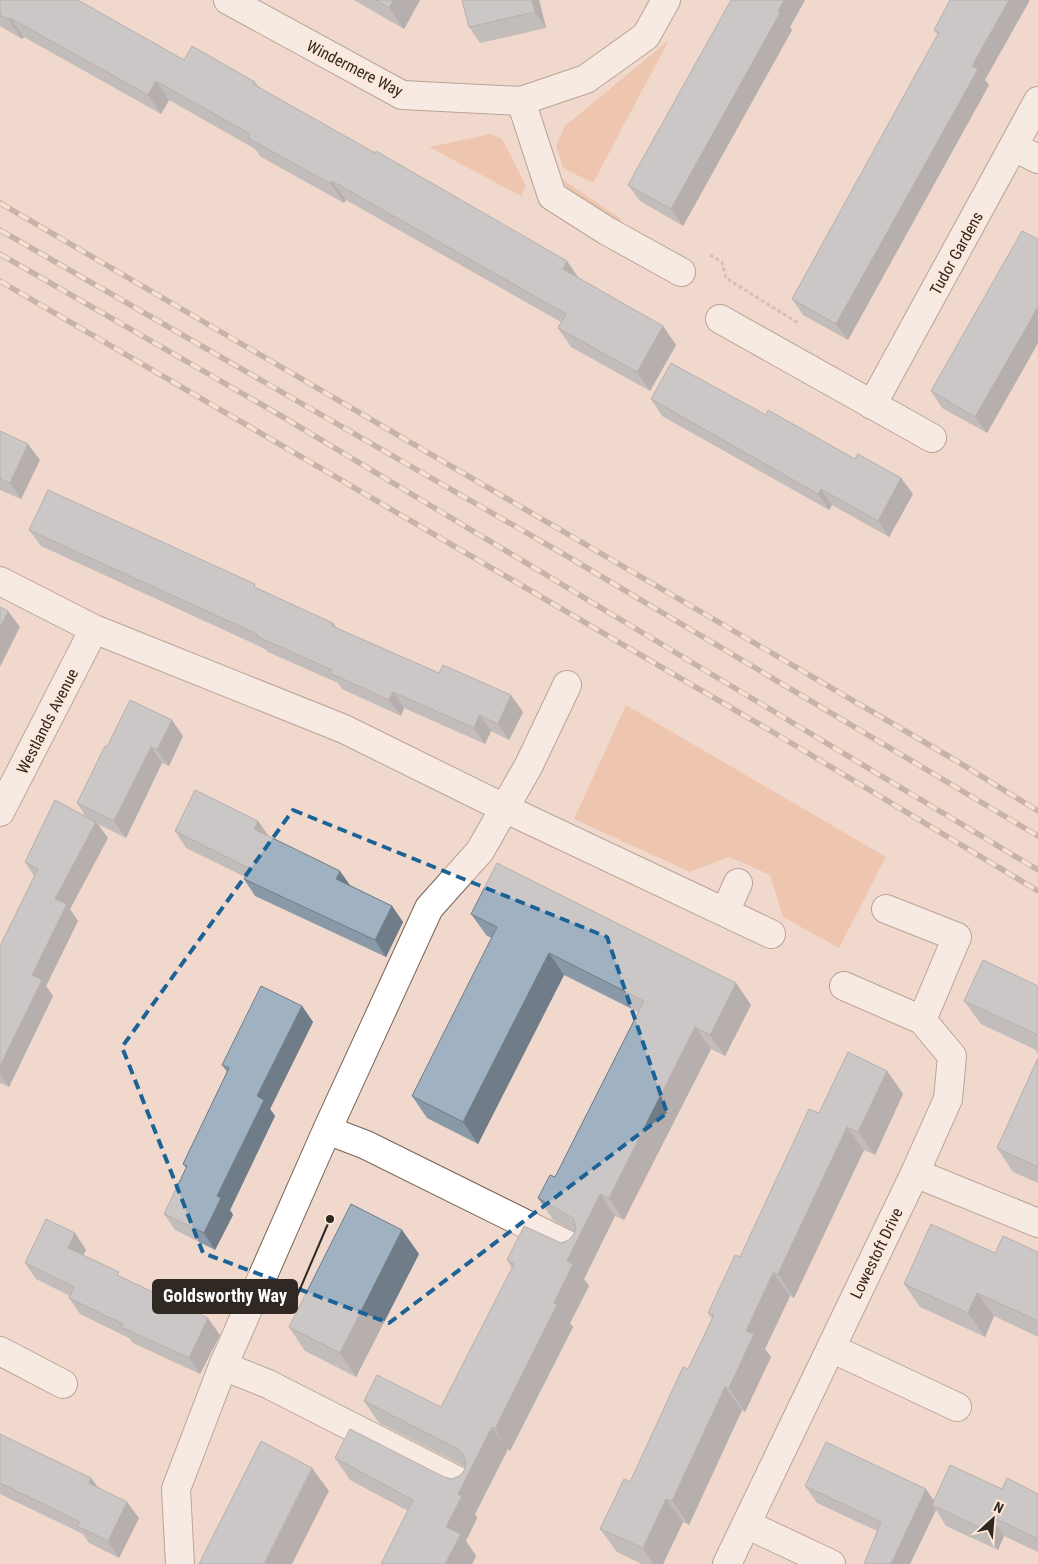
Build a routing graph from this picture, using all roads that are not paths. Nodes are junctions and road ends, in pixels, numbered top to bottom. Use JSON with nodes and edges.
{"nodes":[{"id":1,"x":228,"y":0,"type":"edge"},
{"id":2,"x":666,"y":0,"type":"edge"},
{"id":3,"x":521,"y":101,"type":"junction"},
{"id":4,"x":1038,"y":101,"type":"edge"},
{"id":5,"x":1026,"y":153,"type":"edge"},
{"id":6,"x":681,"y":272,"type":"dead end"},
{"id":7,"x":720,"y":319,"type":"dead end"},
{"id":8,"x":872,"y":405,"type":"junction"},
{"id":9,"x":932,"y":438,"type":"dead end"},
{"id":10,"x":0,"y":581,"type":"edge"},
{"id":11,"x":94,"y":629,"type":"junction"},
{"id":12,"x":567,"y":685,"type":"dead end"},
{"id":13,"x":504,"y":808,"type":"junction"},
{"id":14,"x":0,"y":812,"type":"edge"},
{"id":15,"x":738,"y":883,"type":"dead end"},
{"id":16,"x":886,"y":909,"type":"dead end"},
{"id":17,"x":724,"y":912,"type":"junction"},
{"id":18,"x":771,"y":934,"type":"dead end"},
{"id":19,"x":844,"y":986,"type":"dead end"},
{"id":20,"x":922,"y":1020,"type":"junction"},
{"id":21,"x":327,"y":1130,"type":"junction"},
{"id":22,"x":915,"y":1173,"type":"junction"},
{"id":23,"x":1038,"y":1223,"type":"edge"},
{"id":24,"x":576,"y":1249,"type":"edge"},
{"id":25,"x":831,"y":1348,"type":"junction"},
{"id":26,"x":0,"y":1350,"type":"edge"},
{"id":27,"x":223,"y":1366,"type":"junction"},
{"id":28,"x":63,"y":1384,"type":"dead end"},
{"id":29,"x":957,"y":1407,"type":"dead end"},
{"id":30,"x":466,"y":1485,"type":"edge"},
{"id":31,"x":746,"y":1524,"type":"junction"},
{"id":32,"x":180,"y":1564,"type":"edge"},
{"id":33,"x":727,"y":1564,"type":"edge"},
{"id":34,"x":831,"y":1564,"type":"edge"}],
"edges":[{"from":1,"to":3,"type":"street","name":"Windermere Way"},
{"from":2,"to":3,"type":"street","name":"Windermere Way"},
{"from":3,"to":6,"type":"street"},
{"from":4,"to":5,"type":"street","name":"Tudor Gardens"},
{"from":5,"to":8,"type":"street","name":"Tudor Gardens"},
{"from":7,"to":8,"type":"street"},
{"from":8,"to":9,"type":"street"},
{"from":10,"to":11,"type":"street"},
{"from":11,"to":13,"type":"street"},
{"from":11,"to":14,"type":"street","name":"Westlands Avenue"},
{"from":12,"to":13,"type":"street"},
{"from":13,"to":17,"type":"street"},
{"from":13,"to":21,"type":"street"},
{"from":15,"to":17,"type":"street"},
{"from":16,"to":20,"type":"street"},
{"from":17,"to":18,"type":"street"},
{"from":19,"to":20,"type":"street","name":"Lowestoft Drive"},
{"from":20,"to":22,"type":"street","name":"Lowestoft Drive"},
{"from":21,"to":24,"type":"street"},
{"from":21,"to":27,"type":"street"},
{"from":22,"to":23,"type":"street"},
{"from":22,"to":25,"type":"street","name":"Lowestoft Drive"},
{"from":25,"to":29,"type":"street"},
{"from":25,"to":31,"type":"street","name":"Lowestoft Drive"},
{"from":26,"to":28,"type":"street"},
{"from":27,"to":30,"type":"street"},
{"from":27,"to":32,"type":"street"},
{"from":31,"to":33,"type":"street","name":"Lowestoft Drive"},
{"from":31,"to":34,"type":"street"}]}
